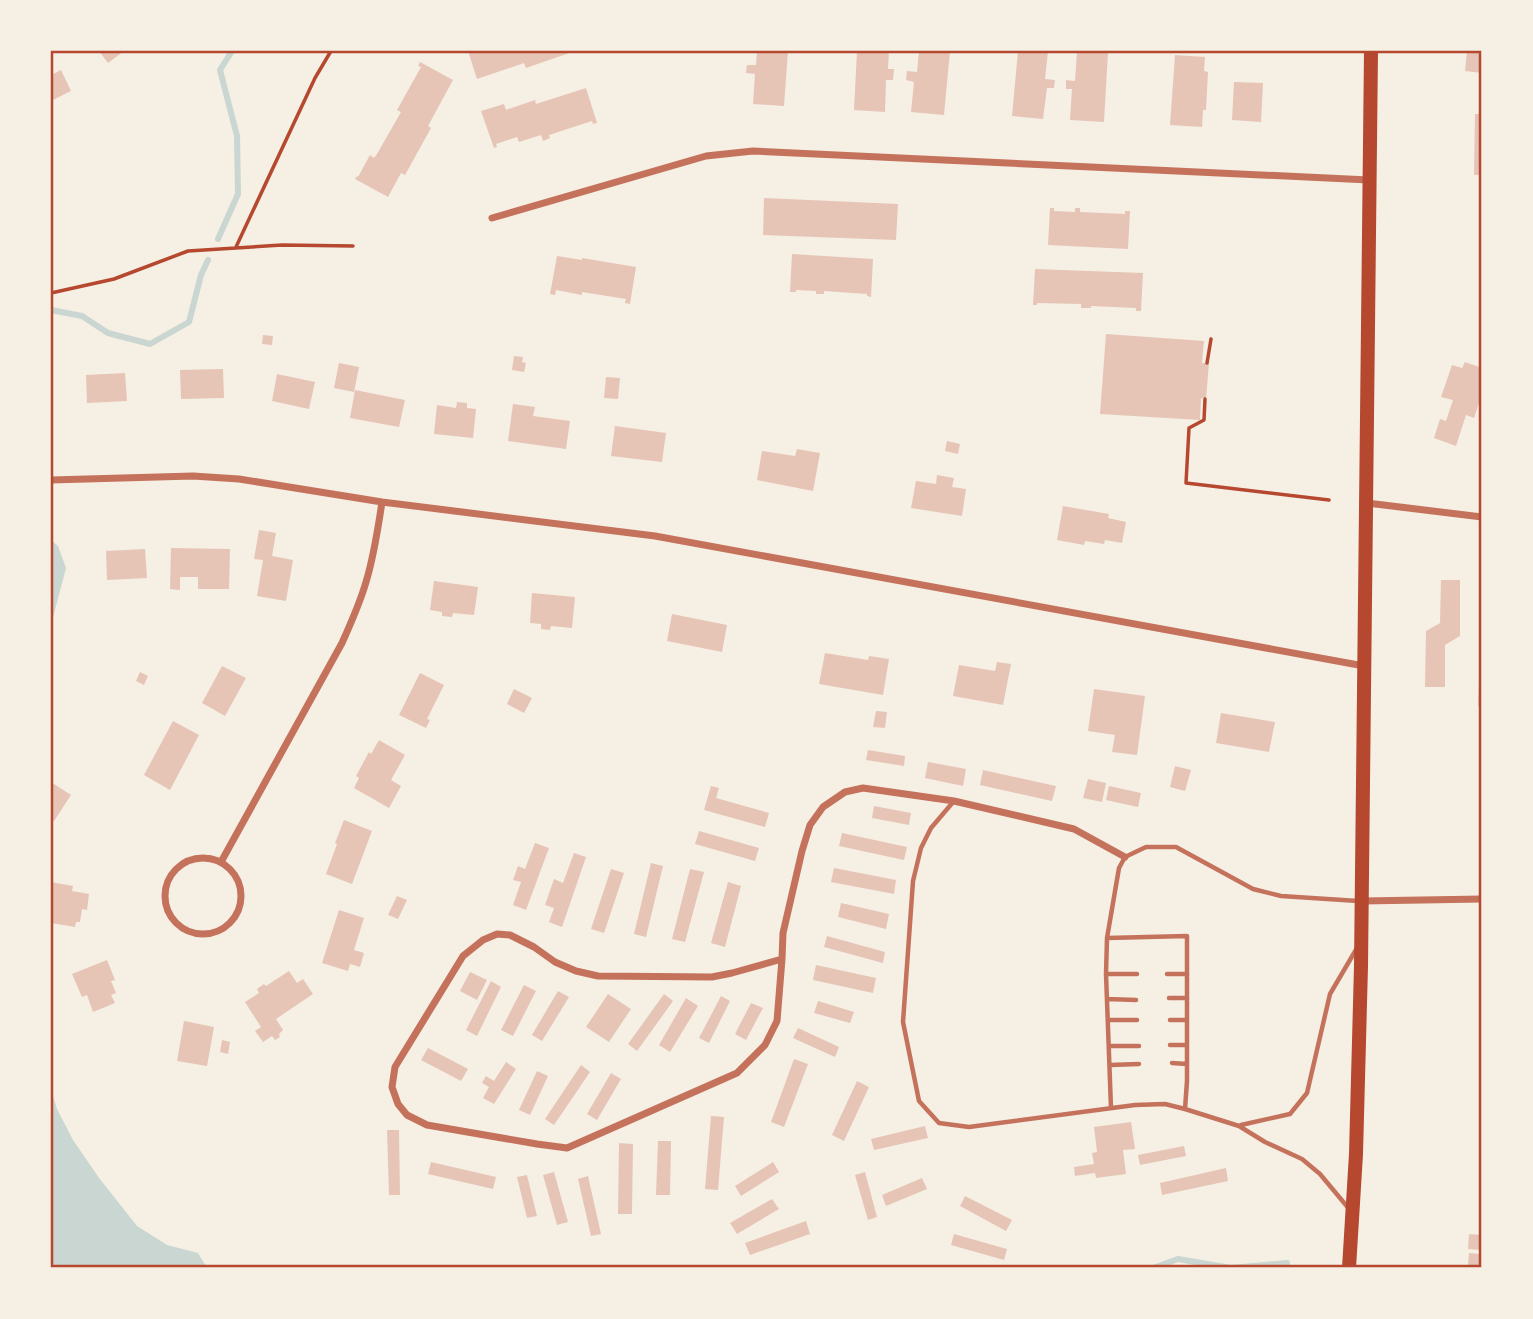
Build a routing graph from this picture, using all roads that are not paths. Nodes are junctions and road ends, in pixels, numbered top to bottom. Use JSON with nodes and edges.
{"nodes":[{"id":1,"x":1371,"y":51,"type":"edge"},
{"id":2,"x":1369,"y":180,"type":"junction"},
{"id":3,"x":492,"y":218,"type":"dead end"},
{"id":4,"x":51,"y":480,"type":"edge"},
{"id":5,"x":382,"y":502,"type":"junction"},
{"id":6,"x":1367,"y":503,"type":"junction"},
{"id":7,"x":1482,"y":517,"type":"edge"},
{"id":8,"x":1364,"y":666,"type":"junction"},
{"id":9,"x":954,"y":801,"type":"junction"},
{"id":10,"x":1125,"y":857,"type":"junction"},
{"id":11,"x":221,"y":862,"type":"junction"},
{"id":12,"x":1482,"y":899,"type":"edge"},
{"id":13,"x":1362,"y":901,"type":"junction"},
{"id":14,"x":1107,"y":938,"type":"junction"},
{"id":15,"x":1361,"y":941,"type":"junction"},
{"id":16,"x":782,"y":960,"type":"junction"},
{"id":17,"x":1106,"y":974,"type":"junction"},
{"id":18,"x":1137,"y":974,"type":"dead end"},
{"id":19,"x":1167,"y":974,"type":"dead end"},
{"id":20,"x":1187,"y":974,"type":"junction"},
{"id":21,"x":1169,"y":998,"type":"dead end"},
{"id":22,"x":1187,"y":998,"type":"junction"},
{"id":23,"x":1107,"y":999,"type":"junction"},
{"id":24,"x":1136,"y":1000,"type":"dead end"},
{"id":25,"x":1108,"y":1020,"type":"junction"},
{"id":26,"x":1137,"y":1020,"type":"dead end"},
{"id":27,"x":1170,"y":1020,"type":"dead end"},
{"id":28,"x":1187,"y":1020,"type":"junction"},
{"id":29,"x":1170,"y":1045,"type":"dead end"},
{"id":30,"x":1187,"y":1045,"type":"junction"},
{"id":31,"x":1109,"y":1046,"type":"junction"},
{"id":32,"x":1139,"y":1046,"type":"dead end"},
{"id":33,"x":1172,"y":1063,"type":"dead end"},
{"id":34,"x":1187,"y":1063,"type":"junction"},
{"id":35,"x":1139,"y":1064,"type":"dead end"},
{"id":36,"x":1110,"y":1065,"type":"junction"},
{"id":37,"x":1111,"y":1108,"type":"junction"},
{"id":38,"x":1185,"y":1109,"type":"junction"},
{"id":39,"x":1239,"y":1126,"type":"junction"},
{"id":40,"x":1352,"y":1213,"type":"junction"},
{"id":41,"x":1349,"y":1268,"type":"edge"}],
"edges":[{"from":1,"to":2,"type":"main road"},
{"from":2,"to":3,"type":"street"},
{"from":2,"to":6,"type":"main road"},
{"from":4,"to":5,"type":"street"},
{"from":5,"to":8,"type":"street"},
{"from":5,"to":11,"type":"street"},
{"from":6,"to":7,"type":"street"},
{"from":6,"to":8,"type":"main road"},
{"from":8,"to":13,"type":"main road"},
{"from":9,"to":10,"type":"street"},
{"from":9,"to":16,"type":"street"},
{"from":9,"to":37,"type":"lane"},
{"from":10,"to":13,"type":"lane"},
{"from":10,"to":14,"type":"lane"},
{"from":11,"to":11,"type":"street"},
{"from":12,"to":13,"type":"street"},
{"from":13,"to":15,"type":"main road"},
{"from":14,"to":17,"type":"lane"},
{"from":14,"to":20,"type":"lane"},
{"from":15,"to":39,"type":"lane"},
{"from":15,"to":40,"type":"main road"},
{"from":16,"to":16,"type":"street"},
{"from":17,"to":18,"type":"lane"},
{"from":17,"to":23,"type":"lane"},
{"from":19,"to":20,"type":"lane"},
{"from":20,"to":22,"type":"lane"},
{"from":21,"to":22,"type":"lane"},
{"from":22,"to":28,"type":"lane"},
{"from":23,"to":24,"type":"lane"},
{"from":23,"to":25,"type":"lane"},
{"from":25,"to":26,"type":"lane"},
{"from":25,"to":31,"type":"lane"},
{"from":27,"to":28,"type":"lane"},
{"from":28,"to":30,"type":"lane"},
{"from":29,"to":30,"type":"lane"},
{"from":30,"to":34,"type":"lane"},
{"from":31,"to":32,"type":"lane"},
{"from":31,"to":36,"type":"lane"},
{"from":33,"to":34,"type":"lane"},
{"from":34,"to":38,"type":"lane"},
{"from":35,"to":36,"type":"lane"},
{"from":36,"to":37,"type":"lane"},
{"from":37,"to":38,"type":"lane"},
{"from":38,"to":39,"type":"lane"},
{"from":39,"to":40,"type":"lane"},
{"from":40,"to":41,"type":"main road"}]}
